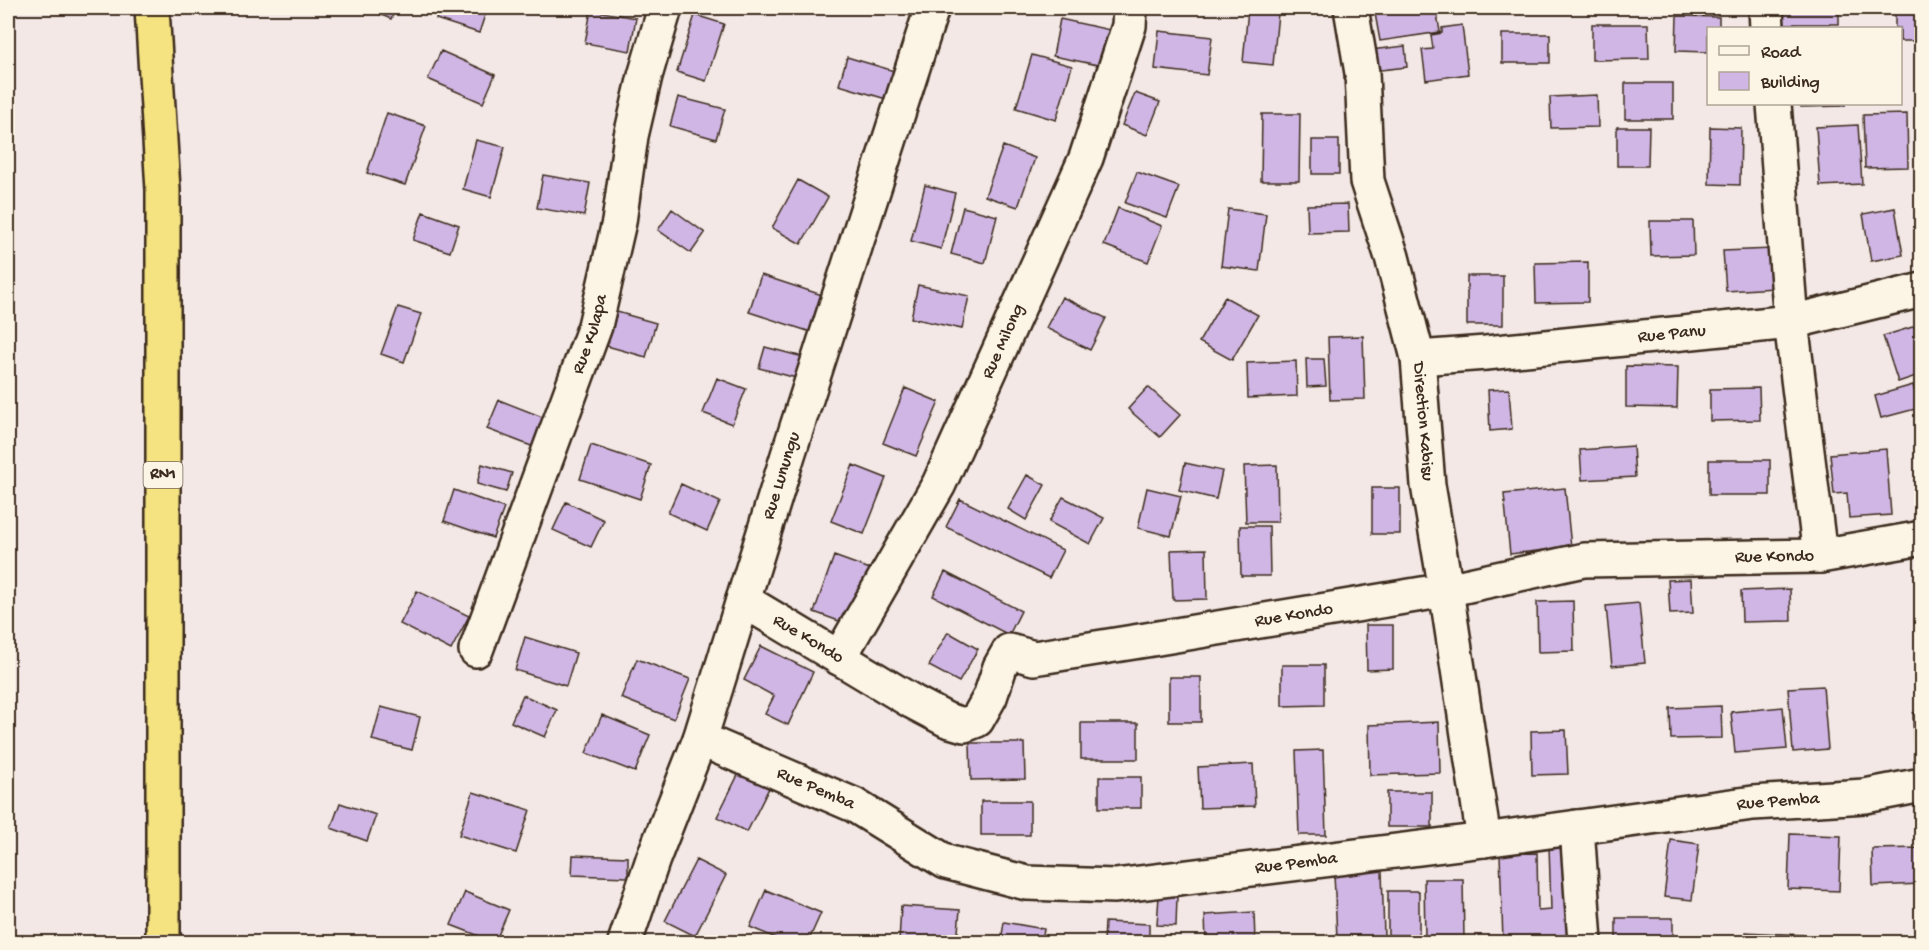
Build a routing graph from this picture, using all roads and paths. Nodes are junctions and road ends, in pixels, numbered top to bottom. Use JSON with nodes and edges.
{"nodes":[{"id":1,"x":152,"y":8,"type":"edge"},
{"id":2,"x":665,"y":8,"type":"edge"},
{"id":3,"x":932,"y":8,"type":"edge"},
{"id":4,"x":1130,"y":8,"type":"edge"},
{"id":5,"x":1351,"y":8,"type":"edge"},
{"id":6,"x":1766,"y":8,"type":"edge"},
{"id":7,"x":1767,"y":27,"type":"edge"},
{"id":8,"x":1773,"y":105,"type":"edge"},
{"id":9,"x":1922,"y":290,"type":"edge"},
{"id":10,"x":1791,"y":322,"type":"junction"},
{"id":11,"x":1418,"y":358,"type":"junction"},
{"id":12,"x":1922,"y":538,"type":"edge"},
{"id":13,"x":1820,"y":556,"type":"junction"},
{"id":14,"x":1446,"y":590,"type":"junction"},
{"id":15,"x":743,"y":600,"type":"junction"},
{"id":16,"x":476,"y":650,"type":"dead end"},
{"id":17,"x":839,"y":658,"type":"junction"},
{"id":18,"x":700,"y":739,"type":"junction"},
{"id":19,"x":1922,"y":785,"type":"edge"},
{"id":20,"x":1577,"y":827,"type":"junction"},
{"id":21,"x":1484,"y":840,"type":"junction"},
{"id":22,"x":163,"y":942,"type":"edge"},
{"id":23,"x":625,"y":942,"type":"edge"},
{"id":24,"x":1585,"y":942,"type":"edge"}],
"edges":[{"from":1,"to":22,"type":"highway","number":"RN1"},
{"from":2,"to":16,"type":"street","name":"Rue Kulapa"},
{"from":3,"to":15,"type":"street","name":"Rue Lunungu"},
{"from":4,"to":17,"type":"street","name":"Rue Milong"},
{"from":5,"to":11,"type":"street","name":"Direction Kabisu"},
{"from":6,"to":7,"type":"street"},
{"from":8,"to":10,"type":"street"},
{"from":9,"to":10,"type":"street","name":"Rue Panu"},
{"from":10,"to":11,"type":"street","name":"Rue Panu"},
{"from":10,"to":13,"type":"street"},
{"from":11,"to":14,"type":"street","name":"Direction Kabisu"},
{"from":12,"to":13,"type":"street","name":"Rue Kondo"},
{"from":13,"to":14,"type":"street","name":"Rue Kondo"},
{"from":14,"to":17,"type":"street","name":"Rue Kondo"},
{"from":14,"to":21,"type":"street","name":"Direction Kabisu"},
{"from":15,"to":17,"type":"street","name":"Rue Kondo"},
{"from":15,"to":18,"type":"street","name":"Rue Lunungu"},
{"from":18,"to":21,"type":"street","name":"Rue Pemba"},
{"from":18,"to":23,"type":"street","name":"Rue Lunungu"},
{"from":19,"to":20,"type":"street","name":"Rue Pemba"},
{"from":20,"to":21,"type":"street","name":"Rue Pemba"},
{"from":20,"to":24,"type":"street"}]}
